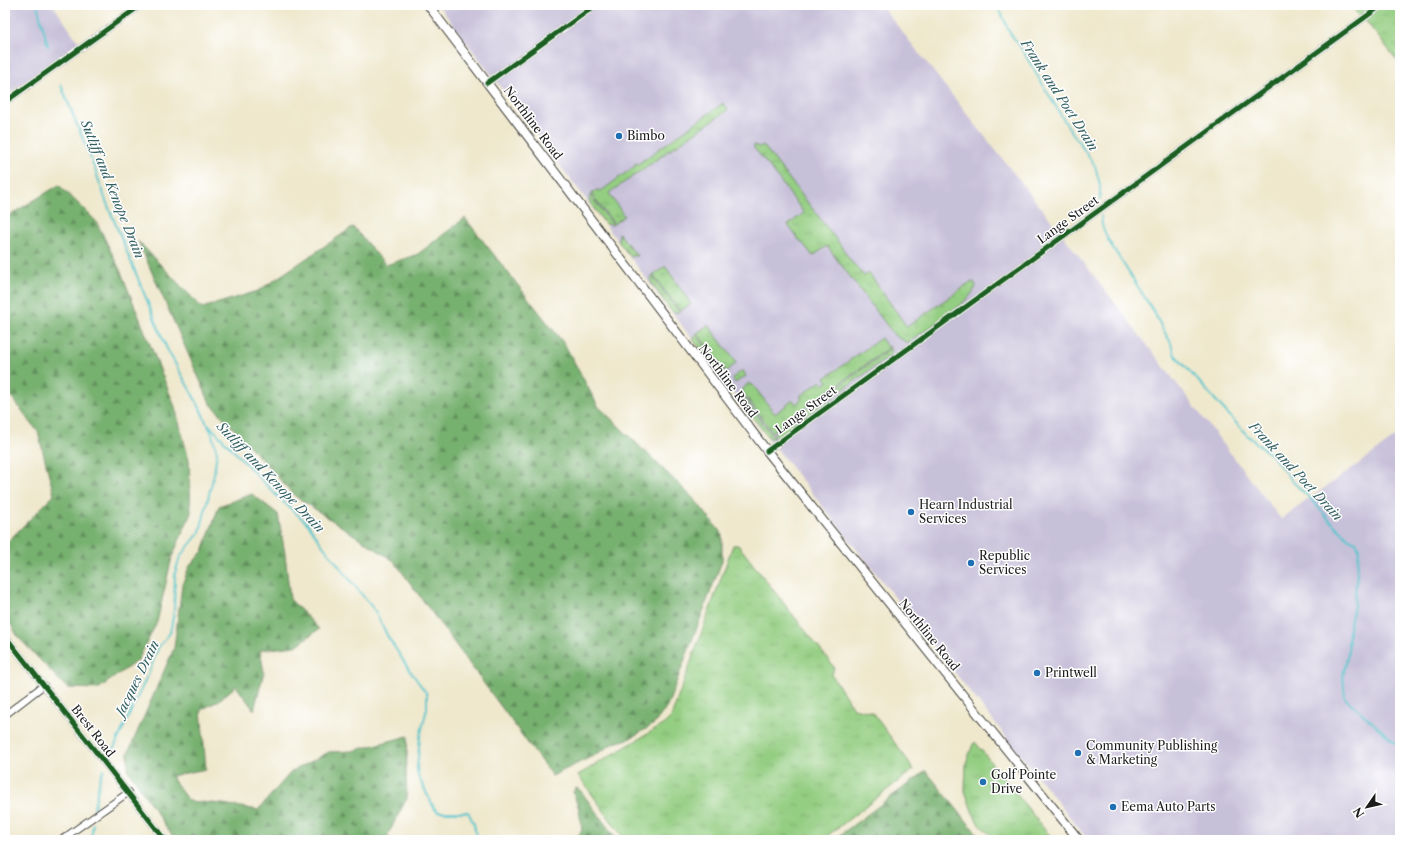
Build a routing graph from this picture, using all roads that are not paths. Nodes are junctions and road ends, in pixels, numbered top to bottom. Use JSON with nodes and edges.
{"nodes":[{"id":1,"x":141,"y":5,"type":"edge"},
{"id":2,"x":428,"y":5,"type":"edge"},
{"id":3,"x":596,"y":5,"type":"edge"},
{"id":4,"x":1382,"y":5,"type":"edge"},
{"id":5,"x":487,"y":82,"type":"junction"},
{"id":6,"x":5,"y":102,"type":"edge"},
{"id":7,"x":766,"y":451,"type":"junction"},
{"id":8,"x":5,"y":636,"type":"edge"},
{"id":9,"x":44,"y":686,"type":"junction"},
{"id":10,"x":5,"y":715,"type":"edge"},
{"id":11,"x":129,"y":792,"type":"junction"},
{"id":12,"x":61,"y":840,"type":"edge"},
{"id":13,"x":166,"y":840,"type":"edge"},
{"id":14,"x":1079,"y":840,"type":"edge"}],
"edges":[{"from":1,"to":6,"type":"street"},
{"from":2,"to":5,"type":"main road","name":"Northline Road"},
{"from":3,"to":5,"type":"street"},
{"from":4,"to":7,"type":"street","name":"Lange Street"},
{"from":5,"to":7,"type":"main road","name":"Northline Road"},
{"from":7,"to":14,"type":"main road","name":"Northline Road"},
{"from":8,"to":9,"type":"street","name":"Brest Road"},
{"from":9,"to":10,"type":"street"},
{"from":9,"to":11,"type":"street","name":"Brest Road"},
{"from":11,"to":12,"type":"street"},
{"from":11,"to":13,"type":"street","name":"Brest Road"}]}
